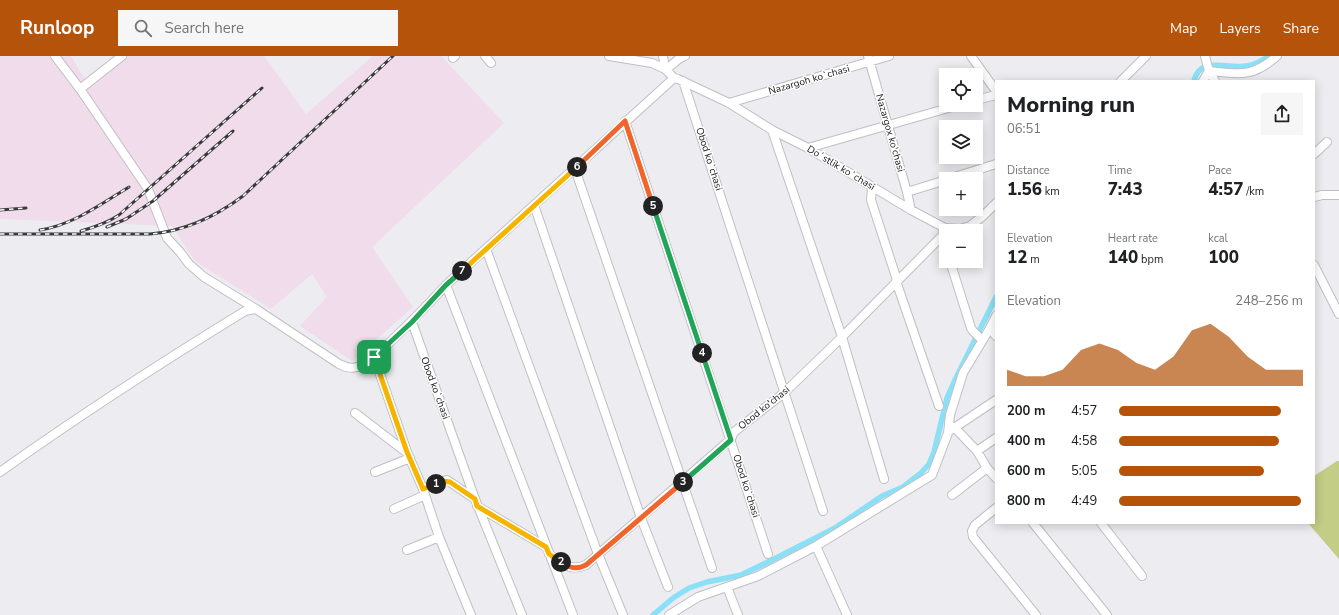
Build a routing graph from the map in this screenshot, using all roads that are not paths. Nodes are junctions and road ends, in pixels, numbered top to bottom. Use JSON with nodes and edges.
{"nodes":[{"id":1,"x":55,"y":56,"type":"edge"},
{"id":2,"x":122,"y":56,"type":"edge"},
{"id":3,"x":485,"y":56,"type":"edge"},
{"id":4,"x":609,"y":56,"type":"edge"},
{"id":5,"x":663,"y":56,"type":"edge"},
{"id":6,"x":685,"y":56,"type":"edge"},
{"id":7,"x":889,"y":56,"type":"edge"},
{"id":8,"x":971,"y":56,"type":"edge"},
{"id":9,"x":1146,"y":56,"type":"edge"},
{"id":10,"x":1276,"y":56,"type":"edge"},
{"id":11,"x":1205,"y":57,"type":"edge"},
{"id":12,"x":869,"y":59,"type":"edge"},
{"id":13,"x":491,"y":63,"type":"dead end"},
{"id":14,"x":665,"y":69,"type":"junction"},
{"id":15,"x":1209,"y":69,"type":"junction"},
{"id":16,"x":674,"y":78,"type":"junction"},
{"id":17,"x":1121,"y":80,"type":"edge"},
{"id":18,"x":1204,"y":80,"type":"edge"},
{"id":19,"x":1214,"y":80,"type":"edge"},
{"id":20,"x":683,"y":81,"type":"junction"},
{"id":21,"x":80,"y":89,"type":"junction"},
{"id":22,"x":995,"y":90,"type":"edge"},
{"id":23,"x":995,"y":95,"type":"edge"},
{"id":24,"x":983,"y":98,"type":"edge"},
{"id":25,"x":729,"y":104,"type":"junction"},
{"id":26,"x":939,"y":111,"type":"edge"},
{"id":27,"x":625,"y":121,"type":"junction"},
{"id":28,"x":888,"y":125,"type":"junction"},
{"id":29,"x":772,"y":130,"type":"junction"},
{"id":30,"x":1327,"y":142,"type":"dead end"},
{"id":31,"x":808,"y":148,"type":"junction"},
{"id":32,"x":1315,"y":153,"type":"edge"},
{"id":33,"x":995,"y":164,"type":"edge"},
{"id":34,"x":575,"y":169,"type":"junction"},
{"id":35,"x":970,"y":172,"type":"edge"},
{"id":36,"x":939,"y":182,"type":"edge"},
{"id":37,"x":872,"y":187,"type":"junction"},
{"id":38,"x":907,"y":192,"type":"junction"},
{"id":39,"x":1339,"y":196,"type":"edge"},
{"id":40,"x":1315,"y":197,"type":"edge"},
{"id":41,"x":995,"y":204,"type":"edge"},
{"id":42,"x":534,"y":206,"type":"junction"},
{"id":43,"x":911,"y":210,"type":"junction"},
{"id":44,"x":972,"y":224,"type":"edge"},
{"id":45,"x":939,"y":229,"type":"edge"},
{"id":46,"x":939,"y":237,"type":"edge"},
{"id":47,"x":486,"y":249,"type":"junction"},
{"id":48,"x":1315,"y":266,"type":"edge"},
{"id":49,"x":952,"y":268,"type":"edge"},
{"id":50,"x":897,"y":281,"type":"junction"},
{"id":51,"x":446,"y":285,"type":"junction"},
{"id":52,"x":256,"y":309,"type":"junction"},
{"id":53,"x":1339,"y":314,"type":"edge"},
{"id":54,"x":995,"y":318,"type":"edge"},
{"id":55,"x":412,"y":322,"type":"junction"},
{"id":56,"x":990,"y":328,"type":"junction"},
{"id":57,"x":995,"y":335,"type":"edge"},
{"id":58,"x":842,"y":337,"type":"junction"},
{"id":59,"x":982,"y":340,"type":"junction"},
{"id":60,"x":374,"y":357,"type":"junction"},
{"id":61,"x":785,"y":392,"type":"junction"},
{"id":62,"x":995,"y":401,"type":"edge"},
{"id":63,"x":939,"y":406,"type":"dead end"},
{"id":64,"x":355,"y":413,"type":"dead end"},
{"id":65,"x":951,"y":430,"type":"junction"},
{"id":66,"x":995,"y":439,"type":"edge"},
{"id":67,"x":731,"y":440,"type":"junction"},
{"id":68,"x":977,"y":451,"type":"junction"},
{"id":69,"x":408,"y":455,"type":"junction"},
{"id":70,"x":987,"y":468,"type":"junction"},
{"id":71,"x":0,"y":472,"type":"edge"},
{"id":72,"x":375,"y":472,"type":"dead end"},
{"id":73,"x":995,"y":477,"type":"edge"},
{"id":74,"x":884,"y":479,"type":"dead end"},
{"id":75,"x":682,"y":482,"type":"junction"},
{"id":76,"x":424,"y":492,"type":"junction"},
{"id":77,"x":952,"y":495,"type":"dead end"},
{"id":78,"x":476,"y":502,"type":"junction"},
{"id":79,"x":394,"y":509,"type":"dead end"},
{"id":80,"x":995,"y":509,"type":"edge"},
{"id":81,"x":823,"y":511,"type":"dead end"},
{"id":82,"x":641,"y":518,"type":"junction"},
{"id":83,"x":1034,"y":524,"type":"edge"},
{"id":84,"x":1102,"y":524,"type":"edge"},
{"id":85,"x":439,"y":537,"type":"junction"},
{"id":86,"x":816,"y":546,"type":"junction"},
{"id":87,"x":407,"y":550,"type":"dead end"},
{"id":88,"x":548,"y":550,"type":"junction"},
{"id":89,"x":598,"y":554,"type":"junction"},
{"id":90,"x":768,"y":554,"type":"dead end"},
{"id":91,"x":712,"y":568,"type":"dead end"},
{"id":92,"x":1142,"y":576,"type":"dead end"},
{"id":93,"x":668,"y":587,"type":"dead end"},
{"id":94,"x":727,"y":587,"type":"junction"},
{"id":95,"x":471,"y":615,"type":"edge"},
{"id":96,"x":522,"y":615,"type":"edge"},
{"id":97,"x":573,"y":615,"type":"edge"},
{"id":98,"x":623,"y":615,"type":"edge"},
{"id":99,"x":668,"y":615,"type":"edge"},
{"id":100,"x":738,"y":615,"type":"edge"},
{"id":101,"x":847,"y":615,"type":"edge"},
{"id":102,"x":1036,"y":615,"type":"edge"},
{"id":103,"x":1107,"y":615,"type":"edge"}],
"edges":[{"from":1,"to":21,"type":"street"},
{"from":2,"to":21,"type":"street"},
{"from":3,"to":13,"type":"street"},
{"from":4,"to":14,"type":"street"},
{"from":5,"to":14,"type":"street"},
{"from":6,"to":14,"type":"street"},
{"from":7,"to":12,"type":"street","name":"Nazargoh koʻchasi"},
{"from":8,"to":22,"type":"street"},
{"from":9,"to":17,"type":"street"},
{"from":10,"to":15,"type":"street"},
{"from":11,"to":15,"type":"street"},
{"from":12,"to":25,"type":"street","name":"Nazargoh koʻchasi"},
{"from":12,"to":28,"type":"street","name":"Nazargox ko'chasi"},
{"from":14,"to":16,"type":"street"},
{"from":15,"to":18,"type":"street"},
{"from":15,"to":19,"type":"street"},
{"from":16,"to":20,"type":"street","name":"Doʻstlik koʻchasi"},
{"from":16,"to":27,"type":"street"},
{"from":20,"to":25,"type":"street","name":"Doʻstlik koʻchasi"},
{"from":20,"to":61,"type":"street","name":"Obod koʻchasi"},
{"from":21,"to":52,"type":"street"},
{"from":23,"to":24,"type":"street"},
{"from":25,"to":29,"type":"street","name":"Doʻstlik koʻchasi"},
{"from":26,"to":28,"type":"street"},
{"from":27,"to":34,"type":"street"},
{"from":27,"to":67,"type":"street","name":"Obod koʻchasi"},
{"from":28,"to":31,"type":"street"},
{"from":28,"to":38,"type":"street","name":"Nazargox ko'chasi"},
{"from":29,"to":31,"type":"street","name":"Doʻstlik koʻchasi"},
{"from":29,"to":58,"type":"street"},
{"from":30,"to":32,"type":"street"},
{"from":31,"to":37,"type":"street","name":"Doʻstlik koʻchasi"},
{"from":33,"to":35,"type":"street"},
{"from":34,"to":42,"type":"street"},
{"from":34,"to":75,"type":"street"},
{"from":36,"to":38,"type":"street"},
{"from":37,"to":43,"type":"street","name":"Doʻstlik koʻchasi"},
{"from":37,"to":50,"type":"street"},
{"from":38,"to":43,"type":"street","name":"Nazargox ko'chasi"},
{"from":39,"to":40,"type":"street"},
{"from":41,"to":44,"type":"street","name":"Doʻstlik koʻchasi"},
{"from":42,"to":47,"type":"street"},
{"from":42,"to":82,"type":"street"},
{"from":43,"to":45,"type":"street","name":"Doʻstlik koʻchasi"},
{"from":46,"to":50,"type":"street","name":"Obod ko'chasi"},
{"from":47,"to":51,"type":"street"},
{"from":47,"to":89,"type":"street"},
{"from":48,"to":53,"type":"street"},
{"from":49,"to":59,"type":"street"},
{"from":50,"to":58,"type":"street","name":"Obod ko'chasi"},
{"from":50,"to":63,"type":"street"},
{"from":51,"to":55,"type":"street"},
{"from":51,"to":88,"type":"street"},
{"from":52,"to":60,"type":"street"},
{"from":52,"to":71,"type":"street"},
{"from":54,"to":56,"type":"street"},
{"from":55,"to":60,"type":"street"},
{"from":55,"to":78,"type":"street","name":"Obod koʻchasi"},
{"from":56,"to":57,"type":"street"},
{"from":56,"to":59,"type":"street"},
{"from":58,"to":61,"type":"street","name":"Obod ko'chasi"},
{"from":58,"to":74,"type":"street"},
{"from":59,"to":65,"type":"street"},
{"from":60,"to":69,"type":"street"},
{"from":61,"to":67,"type":"street","name":"Obod ko'chasi"},
{"from":61,"to":81,"type":"street","name":"Obod koʻchasi"},
{"from":62,"to":65,"type":"street"},
{"from":64,"to":69,"type":"street"},
{"from":65,"to":68,"type":"street"},
{"from":65,"to":86,"type":"street"},
{"from":66,"to":68,"type":"street"},
{"from":67,"to":75,"type":"street","name":"Obod ko'chasi"},
{"from":67,"to":90,"type":"street","name":"Obod koʻchasi"},
{"from":68,"to":70,"type":"street"},
{"from":69,"to":72,"type":"street"},
{"from":69,"to":76,"type":"street"},
{"from":70,"to":73,"type":"street"},
{"from":70,"to":77,"type":"street"},
{"from":75,"to":82,"type":"street","name":"Obod ko'chasi"},
{"from":75,"to":91,"type":"street"},
{"from":76,"to":78,"type":"street"},
{"from":76,"to":79,"type":"street"},
{"from":76,"to":85,"type":"street"},
{"from":78,"to":88,"type":"street"},
{"from":78,"to":96,"type":"street","name":"Obod koʻchasi"},
{"from":80,"to":102,"type":"street"},
{"from":82,"to":89,"type":"street","name":"Obod ko'chasi"},
{"from":82,"to":93,"type":"street"},
{"from":83,"to":103,"type":"street"},
{"from":84,"to":92,"type":"street"},
{"from":85,"to":87,"type":"street"},
{"from":85,"to":95,"type":"street"},
{"from":86,"to":94,"type":"street"},
{"from":86,"to":101,"type":"street"},
{"from":88,"to":89,"type":"street","name":"Obod ko'chasi"},
{"from":88,"to":97,"type":"street"},
{"from":89,"to":98,"type":"street"},
{"from":94,"to":99,"type":"street"},
{"from":94,"to":100,"type":"street"}]}
